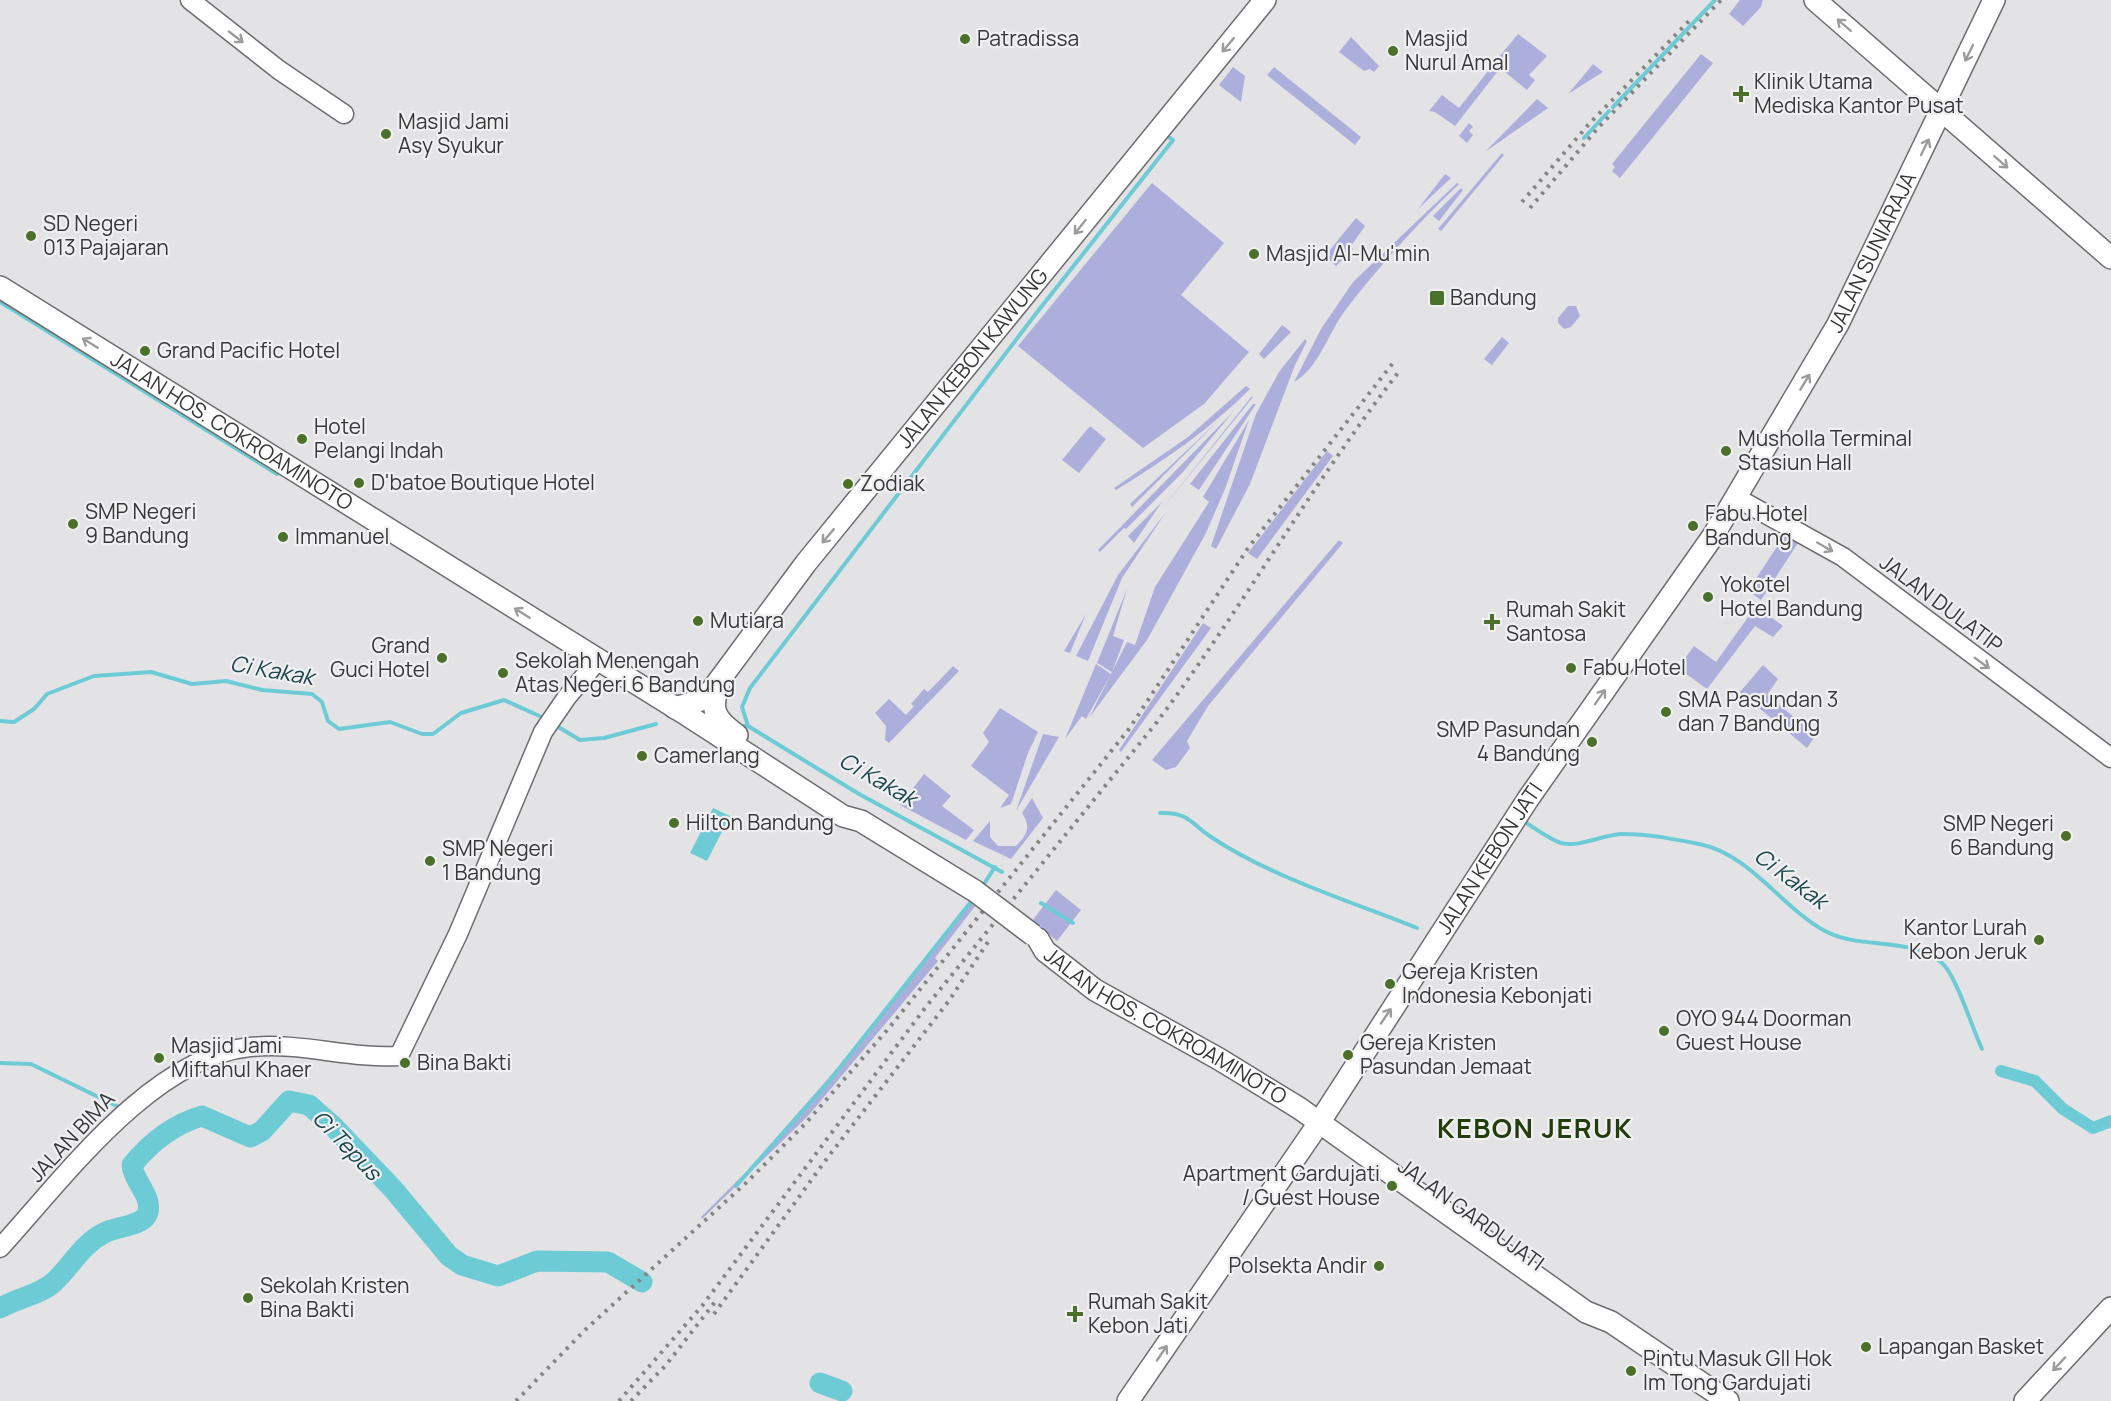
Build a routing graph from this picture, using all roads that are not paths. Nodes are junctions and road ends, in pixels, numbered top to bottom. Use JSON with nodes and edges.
{"nodes":[{"id":1,"x":190,"y":0,"type":"edge"},
{"id":2,"x":1265,"y":0,"type":"edge"},
{"id":3,"x":1815,"y":0,"type":"edge"},
{"id":4,"x":1994,"y":0,"type":"edge"},
{"id":5,"x":1941,"y":110,"type":"junction"},
{"id":6,"x":344,"y":114,"type":"dead end"},
{"id":7,"x":2111,"y":258,"type":"edge"},
{"id":8,"x":0,"y":287,"type":"edge"},
{"id":9,"x":1737,"y":498,"type":"junction"},
{"id":10,"x":598,"y":660,"type":"junction"},
{"id":11,"x":721,"y":678,"type":"junction"},
{"id":12,"x":675,"y":708,"type":"junction"},
{"id":13,"x":2111,"y":758,"type":"edge"},
{"id":14,"x":861,"y":821,"type":"junction"},
{"id":15,"x":1343,"y":1083,"type":"junction"},
{"id":16,"x":1302,"y":1103,"type":"junction"},
{"id":17,"x":1322,"y":1117,"type":"junction"},
{"id":18,"x":1302,"y":1147,"type":"junction"},
{"id":19,"x":0,"y":1248,"type":"edge"},
{"id":20,"x":2111,"y":1308,"type":"edge"},
{"id":21,"x":1128,"y":1401,"type":"edge"},
{"id":22,"x":1728,"y":1401,"type":"edge"},
{"id":23,"x":2025,"y":1401,"type":"edge"}],
"edges":[{"from":1,"to":6,"type":"street","one_way":true},
{"from":2,"to":11,"type":"main road","name":"JALAN KEBON KAWUNG","one_way":true},
{"from":5,"to":3,"type":"main road","one_way":true},
{"from":4,"to":5,"type":"main road","name":"JALAN SUNIARAJA","one_way":true},
{"from":5,"to":7,"type":"main road","one_way":true},
{"from":9,"to":5,"type":"main road","name":"JALAN SUNIARAJA","one_way":true},
{"from":10,"to":8,"type":"main road","name":"JALAN HOS. COKROAMINOTO","one_way":true},
{"from":9,"to":13,"type":"street","name":"JALAN DULATIP","one_way":true},
{"from":15,"to":9,"type":"main road","name":"JALAN KEBON JATI","one_way":true},
{"from":10,"to":12,"type":"main road","name":"JALAN HOS. COKROAMINOTO"},
{"from":10,"to":19,"type":"street","name":"JALAN BIMA"},
{"from":11,"to":12,"type":"main road","name":"JALAN KEBON KAWUNG"},
{"from":11,"to":14,"type":"main road","name":"JALAN HOS. COKROAMINOTO"},
{"from":12,"to":14,"type":"main road","name":"JALAN HOS. COKROAMINOTO"},
{"from":14,"to":16,"type":"main road","name":"JALAN HOS. COKROAMINOTO","bridge":true},
{"from":15,"to":16,"type":"main road","name":"JALAN HOS. COKROAMINOTO"},
{"from":15,"to":17,"type":"main road","name":"JALAN KEBON JATI"},
{"from":16,"to":17,"type":"main road","name":"JALAN HOS. COKROAMINOTO"},
{"from":16,"to":18,"type":"main road","name":"JALAN HOS. COKROAMINOTO"},
{"from":17,"to":18,"type":"main road","name":"JALAN KEBON JATI"},
{"from":17,"to":22,"type":"main road","name":"JALAN GARDUJATI"},
{"from":21,"to":18,"type":"main road","name":"JALAN KEBON JATI","one_way":true},
{"from":20,"to":23,"type":"main road","one_way":true}]}
